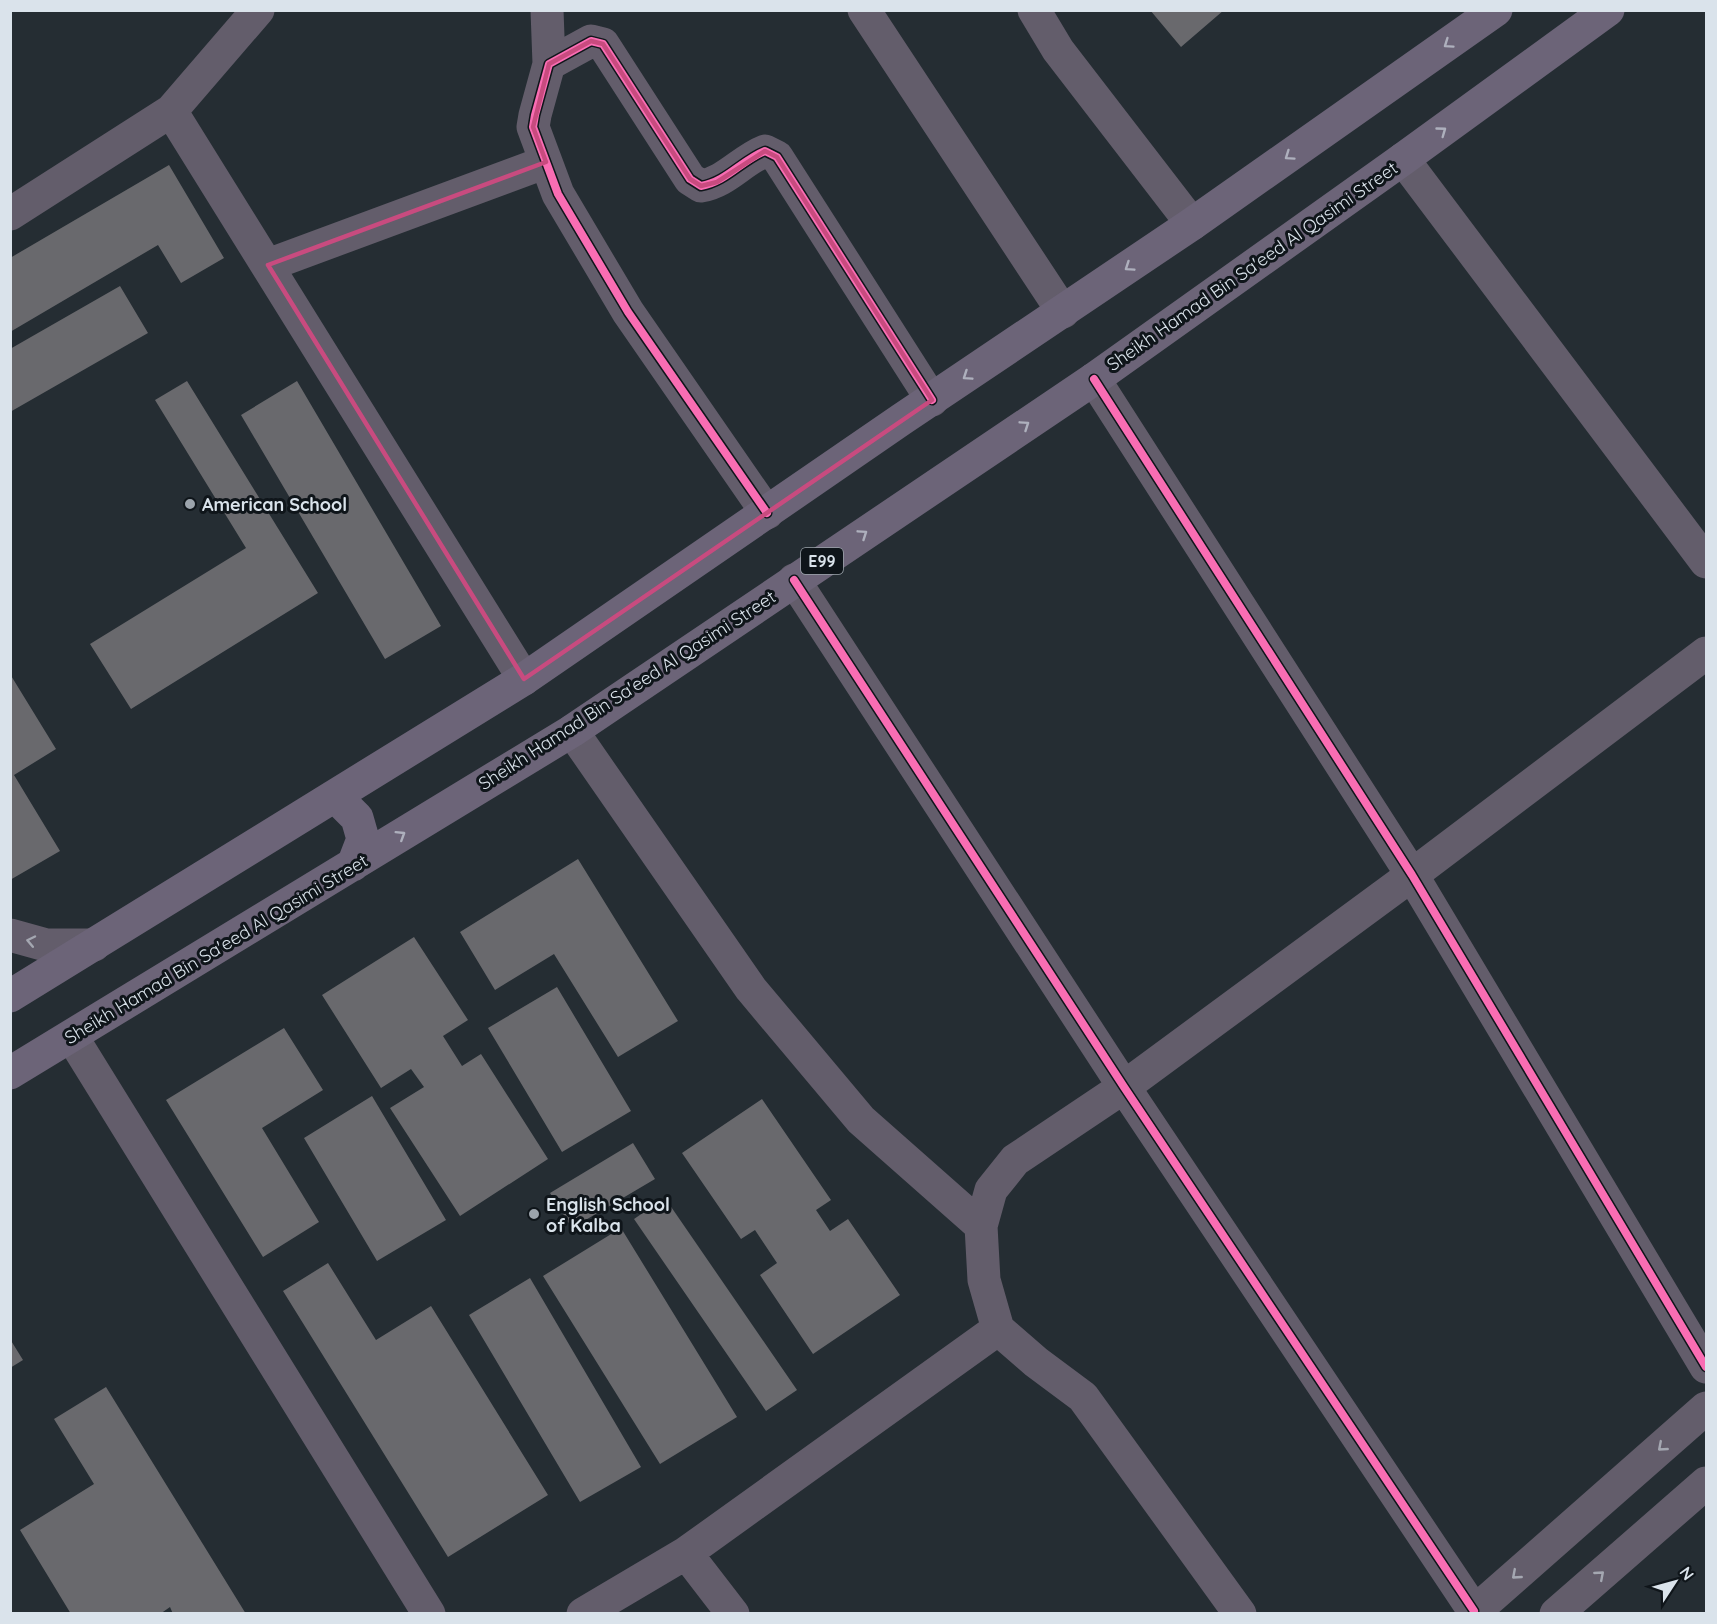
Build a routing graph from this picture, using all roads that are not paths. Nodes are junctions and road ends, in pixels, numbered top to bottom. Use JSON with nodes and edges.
{"nodes":[{"id":1,"x":258,"y":10,"type":"edge"},
{"id":2,"x":547,"y":10,"type":"edge"},
{"id":3,"x":864,"y":10,"type":"edge"},
{"id":4,"x":1034,"y":10,"type":"edge"},
{"id":5,"x":1608,"y":10,"type":"edge"},
{"id":6,"x":1492,"y":12,"type":"edge"},
{"id":7,"x":549,"y":64,"type":"junction"},
{"id":8,"x":171,"y":111,"type":"junction"},
{"id":9,"x":1403,"y":159,"type":"junction"},
{"id":10,"x":546,"y":162,"type":"junction"},
{"id":11,"x":10,"y":214,"type":"edge"},
{"id":12,"x":1192,"y":224,"type":"junction"},
{"id":13,"x":268,"y":265,"type":"junction"},
{"id":14,"x":1062,"y":312,"type":"junction"},
{"id":15,"x":1094,"y":379,"type":"junction"},
{"id":16,"x":932,"y":400,"type":"junction"},
{"id":17,"x":767,"y":513,"type":"junction"},
{"id":18,"x":1707,"y":562,"type":"edge"},
{"id":19,"x":794,"y":580,"type":"junction"},
{"id":20,"x":1704,"y":660,"type":"edge"},
{"id":21,"x":524,"y":679,"type":"junction"},
{"id":22,"x":572,"y":731,"type":"junction"},
{"id":23,"x":335,"y":796,"type":"junction"},
{"id":24,"x":353,"y":865,"type":"junction"},
{"id":25,"x":1412,"y":875,"type":"junction"},
{"id":26,"x":10,"y":935,"type":"edge"},
{"id":27,"x":94,"y":945,"type":"junction"},
{"id":28,"x":10,"y":996,"type":"edge"},
{"id":29,"x":72,"y":1037,"type":"junction"},
{"id":30,"x":10,"y":1073,"type":"edge"},
{"id":31,"x":1124,"y":1087,"type":"junction"},
{"id":32,"x":981,"y":1226,"type":"junction"},
{"id":33,"x":998,"y":1329,"type":"junction"},
{"id":34,"x":1707,"y":1367,"type":"edge"},
{"id":35,"x":1707,"y":1408,"type":"edge"},
{"id":36,"x":1707,"y":1483,"type":"edge"},
{"id":37,"x":686,"y":1553,"type":"junction"},
{"id":38,"x":1473,"y":1612,"type":"edge"},
{"id":39,"x":429,"y":1614,"type":"edge"},
{"id":40,"x":584,"y":1614,"type":"edge"},
{"id":41,"x":733,"y":1614,"type":"edge"},
{"id":42,"x":1240,"y":1614,"type":"edge"},
{"id":43,"x":1556,"y":1614,"type":"edge"}],
"edges":[{"from":1,"to":8,"type":"street"},
{"from":2,"to":7,"type":"street"},
{"from":3,"to":14,"type":"street"},
{"from":4,"to":12,"type":"street"},
{"from":9,"to":5,"type":"main road","name":"Sheikh Hamad Bin Sa'eed Al Qasimi Street","number":"E99","one_way":true},
{"from":6,"to":12,"type":"main road","one_way":true},
{"from":7,"to":10,"type":"street"},
{"from":7,"to":16,"type":"street"},
{"from":8,"to":11,"type":"street"},
{"from":8,"to":13,"type":"street"},
{"from":9,"to":15,"type":"main road","name":"Sheikh Hamad Bin Sa'eed Al Qasimi Street","number":"E99"},
{"from":9,"to":18,"type":"street"},
{"from":10,"to":13,"type":"street"},
{"from":10,"to":17,"type":"street"},
{"from":12,"to":14,"type":"main road","one_way":true},
{"from":13,"to":21,"type":"street"},
{"from":14,"to":16,"type":"main road","one_way":true},
{"from":19,"to":15,"type":"main road","name":"Sheikh Hamad Bin Sa'eed Al Qasimi Street","number":"E99","one_way":true},
{"from":15,"to":25,"type":"street"},
{"from":16,"to":17,"type":"main road"},
{"from":17,"to":21,"type":"main road"},
{"from":19,"to":22,"type":"main road","name":"Sheikh Hamad Bin Sa'eed Al Qasimi Street","number":"E99"},
{"from":19,"to":31,"type":"street"},
{"from":20,"to":25,"type":"street"},
{"from":21,"to":23,"type":"main road"},
{"from":24,"to":22,"type":"main road","name":"Sheikh Hamad Bin Sa'eed Al Qasimi Street","number":"E99","one_way":true},
{"from":22,"to":32,"type":"street"},
{"from":23,"to":24,"type":"main road"},
{"from":23,"to":27,"type":"main road"},
{"from":24,"to":29,"type":"main road","name":"Sheikh Hamad Bin Sa'eed Al Qasimi Street","number":"E99"},
{"from":25,"to":31,"type":"street"},
{"from":25,"to":34,"type":"street"},
{"from":27,"to":26,"type":"street","one_way":true},
{"from":27,"to":28,"type":"main road"},
{"from":29,"to":30,"type":"main road","name":"Sheikh Hamad Bin Sa'eed Al Qasimi Street","number":"E99"},
{"from":29,"to":39,"type":"street"},
{"from":31,"to":32,"type":"street"},
{"from":31,"to":38,"type":"street"},
{"from":32,"to":33,"type":"street"},
{"from":33,"to":37,"type":"street"},
{"from":33,"to":42,"type":"street"},
{"from":35,"to":38,"type":"street","one_way":true},
{"from":43,"to":36,"type":"street","one_way":true},
{"from":37,"to":40,"type":"street"},
{"from":37,"to":41,"type":"street"}]}
